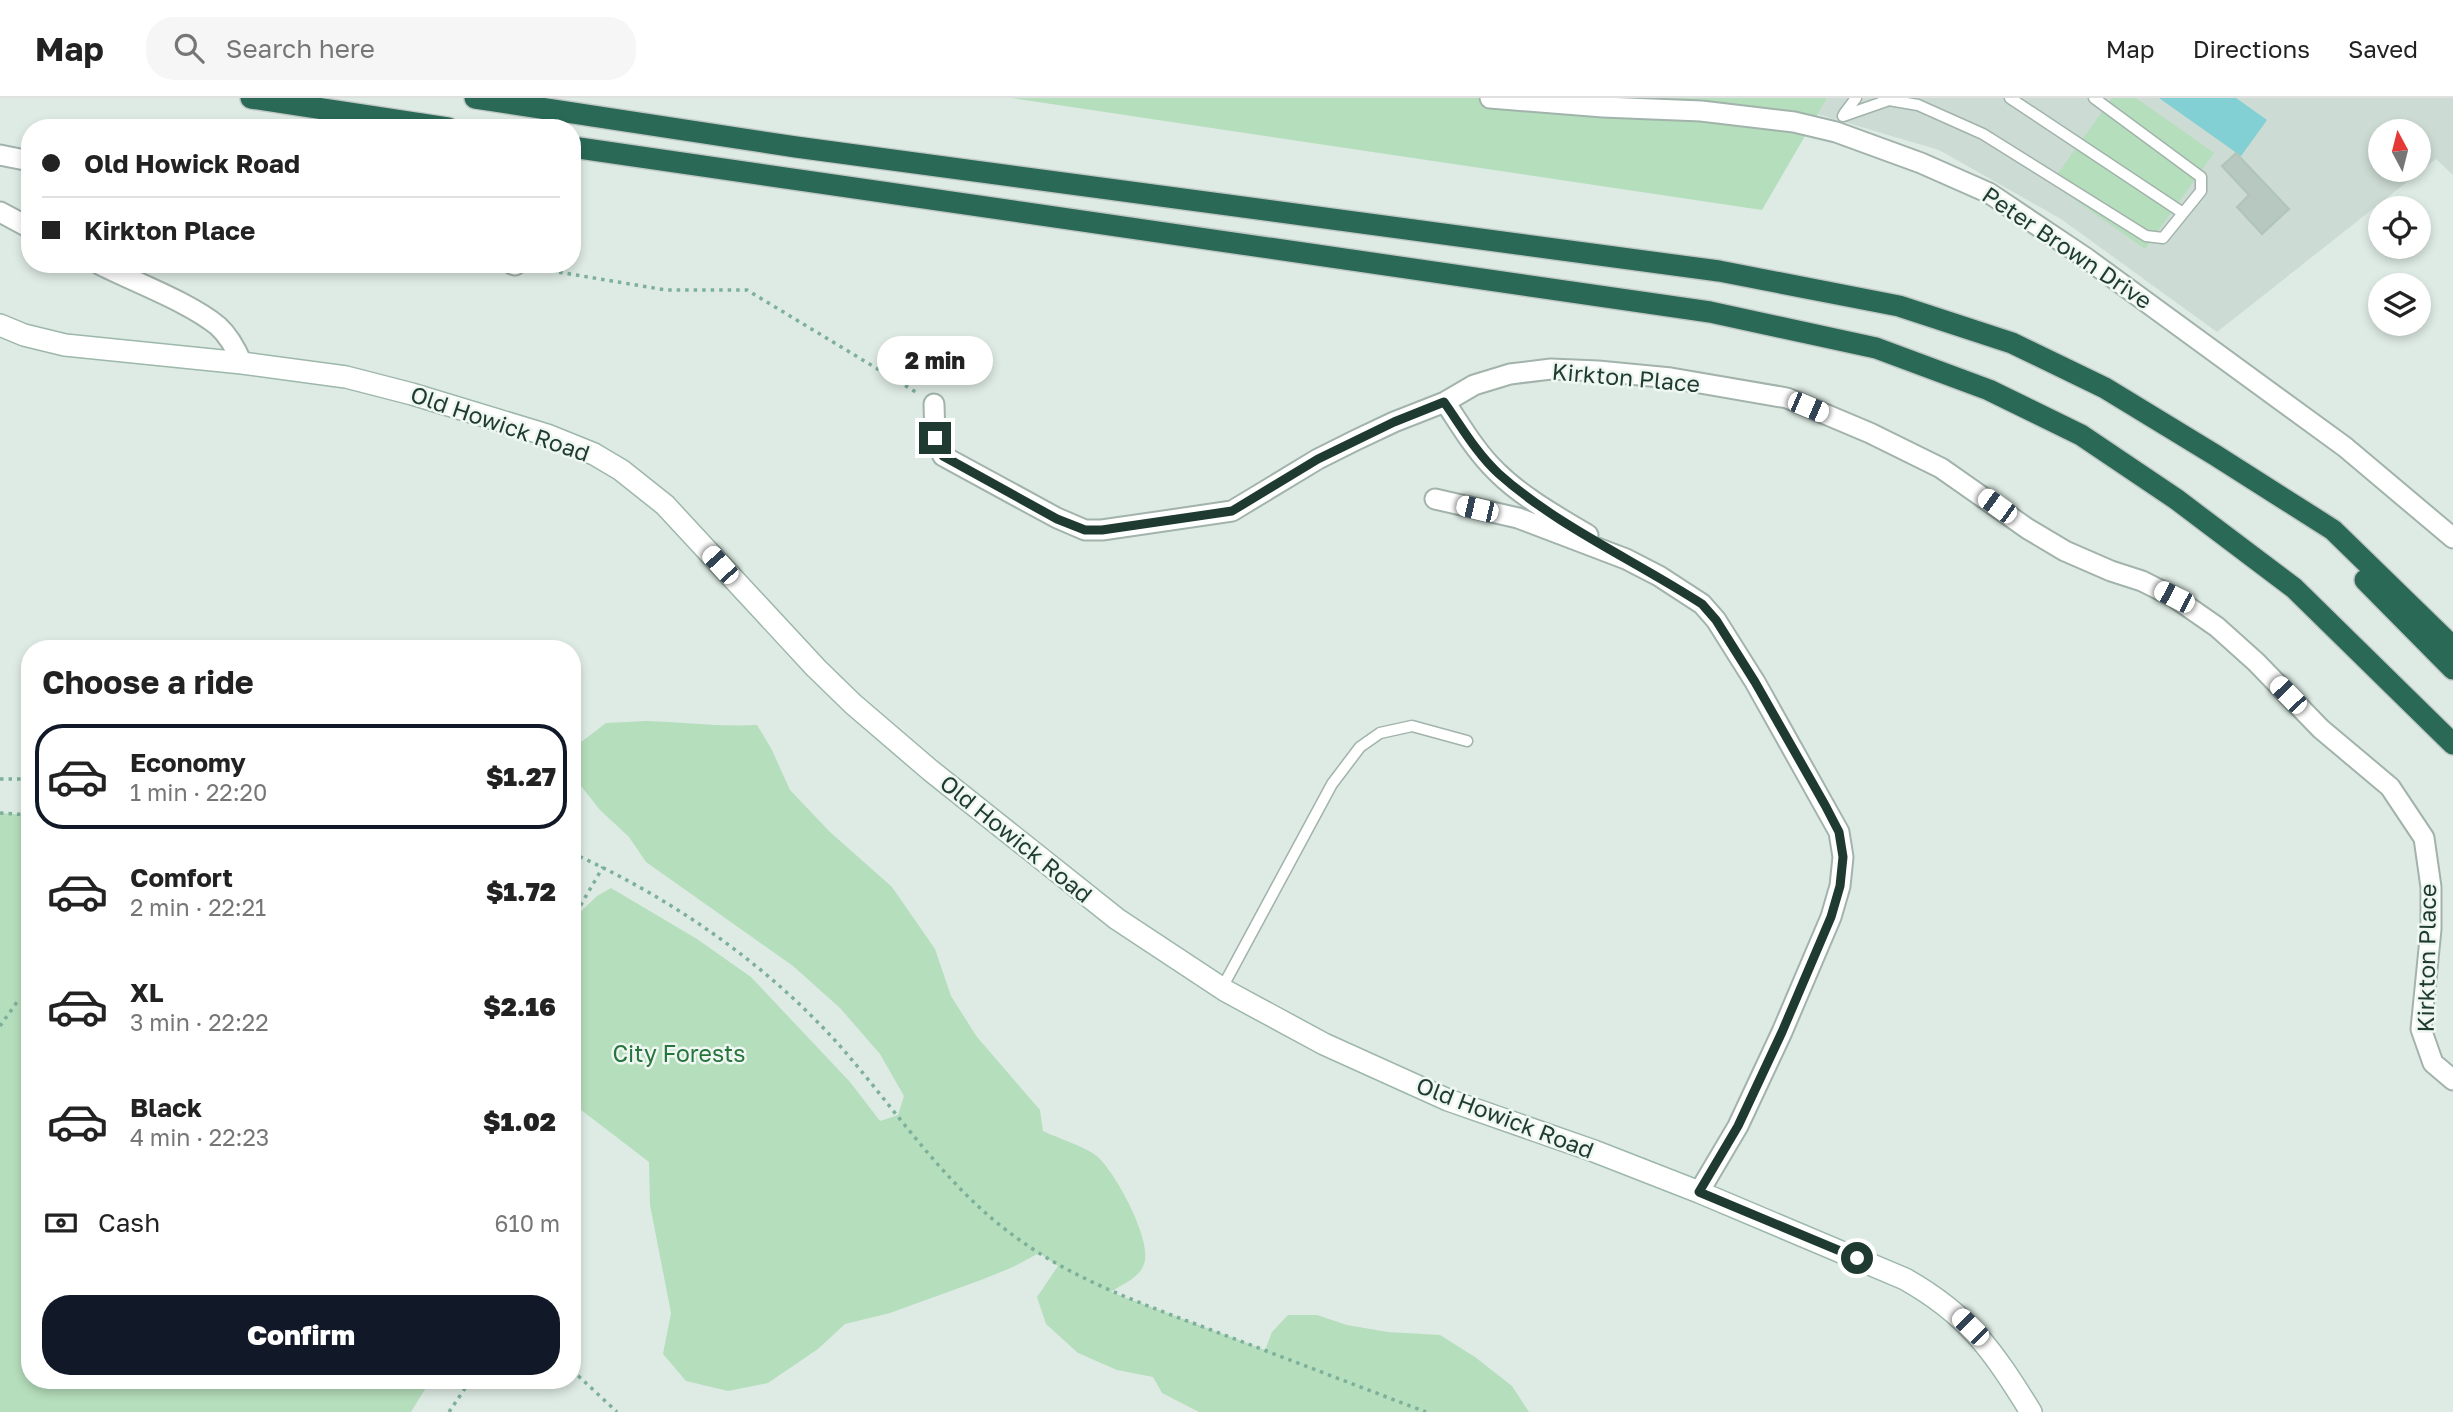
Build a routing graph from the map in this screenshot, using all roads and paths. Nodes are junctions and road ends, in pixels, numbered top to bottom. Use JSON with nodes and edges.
{"nodes":[{"id":1,"x":251,"y":98,"type":"edge"},
{"id":2,"x":475,"y":98,"type":"edge"},
{"id":3,"x":1490,"y":98,"type":"edge"},
{"id":4,"x":1856,"y":98,"type":"edge"},
{"id":5,"x":2010,"y":98,"type":"edge"},
{"id":6,"x":2094,"y":98,"type":"edge"},
{"id":7,"x":389,"y":119,"type":"edge"},
{"id":8,"x":1840,"y":124,"type":"junction"},
{"id":9,"x":581,"y":148,"type":"edge"},
{"id":10,"x":0,"y":155,"type":"edge"},
{"id":11,"x":21,"y":159,"type":"edge"},
{"id":12,"x":0,"y":212,"type":"edge"},
{"id":13,"x":2183,"y":213,"type":"junction"},
{"id":14,"x":21,"y":223,"type":"edge"},
{"id":15,"x":117,"y":273,"type":"edge"},
{"id":16,"x":562,"y":273,"type":"edge"},
{"id":17,"x":0,"y":325,"type":"edge"},
{"id":18,"x":243,"y":363,"type":"junction"},
{"id":19,"x":1444,"y":402,"type":"junction"},
{"id":20,"x":934,"y":404,"type":"joint"},
{"id":21,"x":2215,"y":455,"type":"junction"},
{"id":22,"x":1435,"y":499,"type":"dead end"},
{"id":23,"x":2453,"y":538,"type":"edge"},
{"id":24,"x":1626,"y":559,"type":"junction"},
{"id":25,"x":2453,"y":647,"type":"edge"},
{"id":26,"x":2453,"y":669,"type":"edge"},
{"id":27,"x":1467,"y":741,"type":"dead end"},
{"id":28,"x":2453,"y":744,"type":"edge"},
{"id":29,"x":0,"y":779,"type":"edge"},
{"id":30,"x":21,"y":779,"type":"edge"},
{"id":31,"x":0,"y":813,"type":"edge"},
{"id":32,"x":21,"y":814,"type":"edge"},
{"id":33,"x":581,"y":857,"type":"edge"},
{"id":34,"x":603,"y":867,"type":"junction"},
{"id":35,"x":581,"y":907,"type":"edge"},
{"id":36,"x":1222,"y":989,"type":"junction"},
{"id":37,"x":21,"y":1002,"type":"edge"},
{"id":38,"x":0,"y":1026,"type":"edge"},
{"id":39,"x":2453,"y":1080,"type":"edge"},
{"id":40,"x":1699,"y":1192,"type":"junction"},
{"id":41,"x":581,"y":1378,"type":"edge"},
{"id":42,"x":465,"y":1389,"type":"edge"},
{"id":43,"x":449,"y":1412,"type":"edge"},
{"id":44,"x":617,"y":1412,"type":"edge"},
{"id":45,"x":1426,"y":1412,"type":"edge"},
{"id":46,"x":2031,"y":1412,"type":"edge"}],
"edges":[{"from":1,"to":7,"type":"highway"},
{"from":2,"to":21,"type":"highway"},
{"from":3,"to":8,"type":"street","name":"Peter Brown Drive"},
{"from":4,"to":8,"type":"lane"},
{"from":5,"to":13,"type":"lane"},
{"from":6,"to":13,"type":"lane"},
{"from":8,"to":13,"type":"lane"},
{"from":8,"to":23,"type":"street","name":"Peter Brown Drive"},
{"from":9,"to":28,"type":"highway"},
{"from":10,"to":11,"type":"street"},
{"from":12,"to":14,"type":"street"},
{"from":15,"to":18,"type":"street"},
{"from":16,"to":20,"type":"path"},
{"from":17,"to":18,"type":"main road","name":"Old Howick Road"},
{"from":18,"to":36,"type":"main road","name":"Old Howick Road"},
{"from":19,"to":20,"type":"street","name":"Kirkton Place"},
{"from":19,"to":24,"type":"street"},
{"from":19,"to":39,"type":"street","name":"Kirkton Place"},
{"from":21,"to":25,"type":"highway"},
{"from":21,"to":26,"type":"highway"},
{"from":22,"to":24,"type":"street"},
{"from":24,"to":40,"type":"street"},
{"from":27,"to":36,"type":"lane"},
{"from":29,"to":30,"type":"path"},
{"from":31,"to":32,"type":"path"},
{"from":33,"to":34,"type":"path"},
{"from":34,"to":35,"type":"path"},
{"from":34,"to":45,"type":"path"},
{"from":36,"to":40,"type":"main road","name":"Old Howick Road"},
{"from":37,"to":38,"type":"path"},
{"from":40,"to":46,"type":"main road","name":"Old Howick Road"},
{"from":41,"to":44,"type":"path"},
{"from":42,"to":43,"type":"path"}]}
